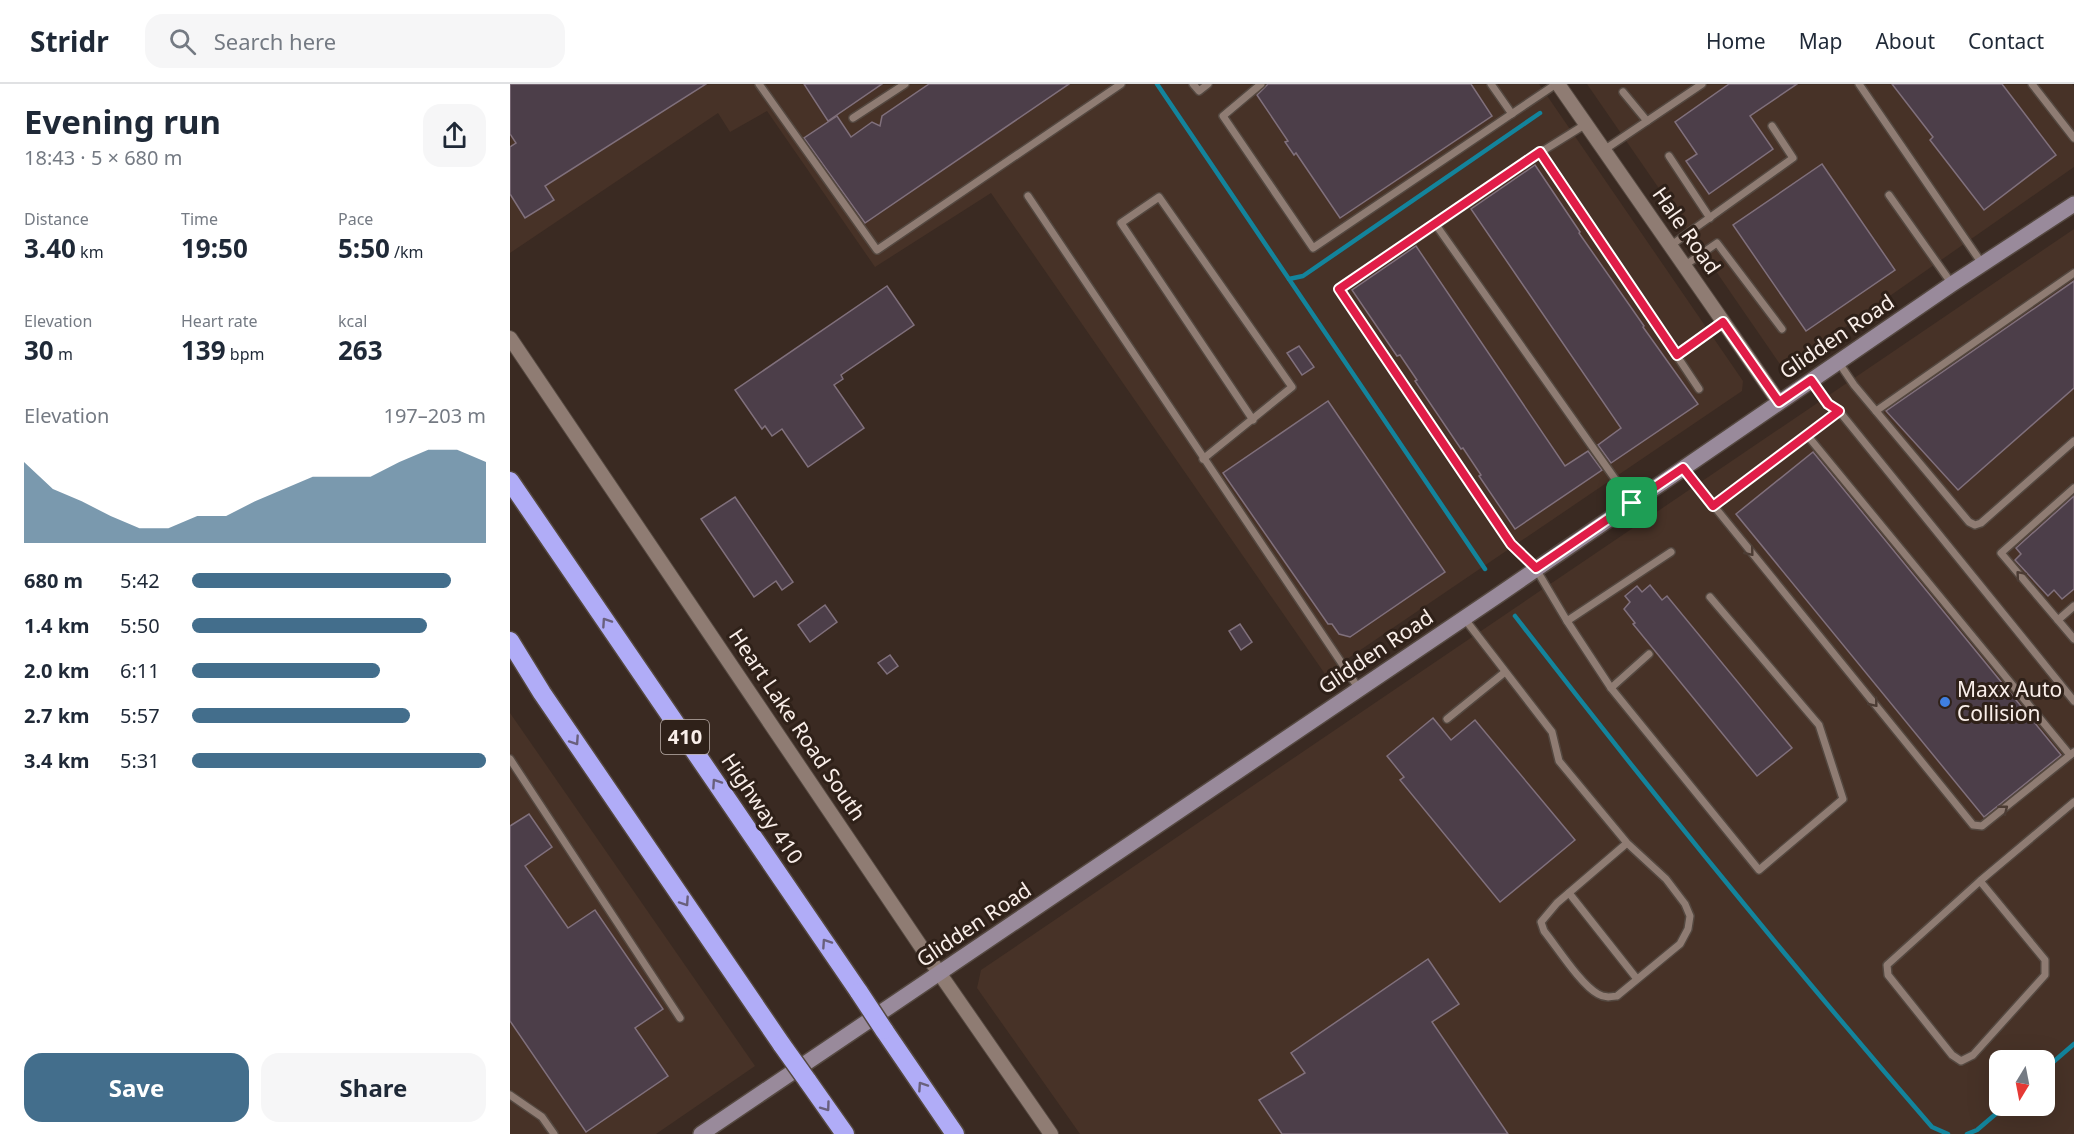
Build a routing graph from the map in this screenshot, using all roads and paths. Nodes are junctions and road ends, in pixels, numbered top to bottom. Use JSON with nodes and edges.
{"nodes":[{"id":1,"x":759,"y":84,"type":"edge"},
{"id":2,"x":905,"y":84,"type":"edge"},
{"id":3,"x":1121,"y":84,"type":"edge"},
{"id":4,"x":1194,"y":84,"type":"edge"},
{"id":5,"x":1208,"y":84,"type":"edge"},
{"id":6,"x":1261,"y":84,"type":"edge"},
{"id":7,"x":1491,"y":84,"type":"edge"},
{"id":8,"x":1557,"y":84,"type":"edge"},
{"id":9,"x":1702,"y":84,"type":"edge"},
{"id":10,"x":1859,"y":84,"type":"edge"},
{"id":11,"x":2032,"y":84,"type":"edge"},
{"id":12,"x":1623,"y":92,"type":"dead end"},
{"id":13,"x":1512,"y":114,"type":"junction"},
{"id":14,"x":853,"y":118,"type":"dead end"},
{"id":15,"x":1647,"y":121,"type":"junction"},
{"id":16,"x":1586,"y":124,"type":"junction"},
{"id":17,"x":1772,"y":126,"type":"dead end"},
{"id":18,"x":2074,"y":138,"type":"edge"},
{"id":19,"x":1604,"y":150,"type":"junction"},
{"id":20,"x":1540,"y":152,"type":"junction"},
{"id":21,"x":1669,"y":156,"type":"dead end"},
{"id":22,"x":1889,"y":195,"type":"dead end"},
{"id":23,"x":1028,"y":196,"type":"dead end"},
{"id":24,"x":2074,"y":204,"type":"edge"},
{"id":25,"x":1710,"y":218,"type":"junction"},
{"id":26,"x":1436,"y":225,"type":"junction"},
{"id":27,"x":1670,"y":246,"type":"junction"},
{"id":28,"x":1983,"y":265,"type":"junction"},
{"id":29,"x":1684,"y":266,"type":"junction"},
{"id":30,"x":2074,"y":273,"type":"edge"},
{"id":31,"x":1952,"y":284,"type":"junction"},
{"id":32,"x":1723,"y":322,"type":"junction"},
{"id":33,"x":1782,"y":329,"type":"dead end"},
{"id":34,"x":510,"y":338,"type":"edge"},
{"id":35,"x":1677,"y":355,"type":"junction"},
{"id":36,"x":1838,"y":362,"type":"junction"},
{"id":37,"x":1811,"y":380,"type":"junction"},
{"id":38,"x":1700,"y":388,"type":"dead end"},
{"id":39,"x":1779,"y":402,"type":"junction"},
{"id":40,"x":1839,"y":411,"type":"junction"},
{"id":41,"x":1876,"y":411,"type":"junction"},
{"id":42,"x":1253,"y":420,"type":"junction"},
{"id":43,"x":1807,"y":435,"type":"junction"},
{"id":44,"x":2074,"y":441,"type":"edge"},
{"id":45,"x":1203,"y":459,"type":"junction"},
{"id":46,"x":1683,"y":468,"type":"junction"},
{"id":47,"x":510,"y":481,"type":"edge"},
{"id":48,"x":2074,"y":488,"type":"edge"},
{"id":49,"x":1632,"y":503,"type":"junction"},
{"id":50,"x":1713,"y":506,"type":"junction"},
{"id":51,"x":1671,"y":552,"type":"dead end"},
{"id":52,"x":1536,"y":568,"type":"junction"},
{"id":53,"x":1710,"y":597,"type":"dead end"},
{"id":54,"x":2074,"y":606,"type":"edge"},
{"id":55,"x":1464,"y":618,"type":"junction"},
{"id":56,"x":2058,"y":620,"type":"junction"},
{"id":57,"x":1567,"y":621,"type":"junction"},
{"id":58,"x":2074,"y":639,"type":"edge"},
{"id":59,"x":510,"y":641,"type":"edge"},
{"id":60,"x":1649,"y":654,"type":"dead end"},
{"id":61,"x":510,"y":661,"type":"edge"},
{"id":62,"x":1505,"y":672,"type":"junction"},
{"id":63,"x":1611,"y":688,"type":"junction"},
{"id":64,"x":1359,"y":689,"type":"junction"},
{"id":65,"x":542,"y":693,"type":"junction"},
{"id":66,"x":2074,"y":701,"type":"edge"},
{"id":67,"x":1447,"y":719,"type":"dead end"},
{"id":68,"x":2072,"y":754,"type":"edge"},
{"id":69,"x":510,"y":759,"type":"edge"},
{"id":70,"x":2074,"y":802,"type":"edge"},
{"id":71,"x":1627,"y":843,"type":"junction"},
{"id":72,"x":1980,"y":880,"type":"junction"},
{"id":73,"x":1569,"y":893,"type":"junction"},
{"id":74,"x":939,"y":973,"type":"junction"},
{"id":75,"x":1638,"y":979,"type":"junction"},
{"id":76,"x":680,"y":1018,"type":"dead end"},
{"id":77,"x":510,"y":1095,"type":"edge"},
{"id":78,"x":554,"y":1134,"type":"edge"},
{"id":79,"x":701,"y":1134,"type":"edge"},
{"id":80,"x":845,"y":1134,"type":"edge"},
{"id":81,"x":955,"y":1134,"type":"edge"},
{"id":82,"x":1051,"y":1134,"type":"edge"}],
"edges":[{"from":1,"to":3,"type":"lane"},
{"from":2,"to":14,"type":"lane"},
{"from":4,"to":5,"type":"lane"},
{"from":6,"to":13,"type":"lane"},
{"from":7,"to":13,"type":"lane"},
{"from":8,"to":13,"type":"lane"},
{"from":8,"to":16,"type":"street","name":"Hale Road"},
{"from":9,"to":15,"type":"lane"},
{"from":10,"to":28,"type":"lane"},
{"from":11,"to":18,"type":"lane"},
{"from":12,"to":15,"type":"lane"},
{"from":15,"to":19,"type":"lane"},
{"from":16,"to":19,"type":"street","name":"Hale Road"},
{"from":16,"to":20,"type":"lane"},
{"from":17,"to":25,"type":"lane"},
{"from":19,"to":27,"type":"street","name":"Hale Road"},
{"from":20,"to":26,"type":"lane"},
{"from":20,"to":35,"type":"lane"},
{"from":21,"to":25,"type":"lane"},
{"from":22,"to":31,"type":"lane"},
{"from":23,"to":45,"type":"lane"},
{"from":24,"to":28,"type":"street","name":"Glidden Road"},
{"from":25,"to":27,"type":"lane"},
{"from":26,"to":49,"type":"lane"},
{"from":26,"to":52,"type":"lane"},
{"from":27,"to":29,"type":"street","name":"Hale Road"},
{"from":28,"to":31,"type":"street","name":"Glidden Road"},
{"from":29,"to":32,"type":"street","name":"Hale Road"},
{"from":29,"to":33,"type":"lane"},
{"from":30,"to":41,"type":"lane"},
{"from":31,"to":36,"type":"street","name":"Glidden Road"},
{"from":32,"to":35,"type":"lane"},
{"from":32,"to":39,"type":"street","name":"Hale Road"},
{"from":34,"to":74,"type":"street","name":"Heart Lake Road South"},
{"from":35,"to":38,"type":"lane"},
{"from":36,"to":37,"type":"street","name":"Glidden Road"},
{"from":36,"to":41,"type":"lane"},
{"from":37,"to":39,"type":"street","name":"Glidden Road"},
{"from":37,"to":40,"type":"lane"},
{"from":39,"to":46,"type":"street","name":"Glidden Road"},
{"from":40,"to":43,"type":"lane"},
{"from":40,"to":66,"type":"lane"},
{"from":41,"to":44,"type":"lane"},
{"from":42,"to":42,"type":"lane"},
{"from":42,"to":45,"type":"lane"},
{"from":43,"to":50,"type":"lane"},
{"from":43,"to":68,"type":"lane"},
{"from":45,"to":64,"type":"lane"},
{"from":46,"to":49,"type":"street","name":"Glidden Road"},
{"from":46,"to":50,"type":"lane"},
{"from":81,"to":47,"type":"highway","name":"Highway 410","number":"410","one_way":true,"bridge":true},
{"from":56,"to":48,"type":"lane","one_way":true},
{"from":49,"to":52,"type":"street","name":"Glidden Road"},
{"from":50,"to":68,"type":"lane","one_way":true},
{"from":51,"to":57,"type":"lane"},
{"from":52,"to":55,"type":"street","name":"Glidden Road"},
{"from":52,"to":57,"type":"lane"},
{"from":53,"to":63,"type":"lane"},
{"from":54,"to":56,"type":"lane"},
{"from":55,"to":62,"type":"lane"},
{"from":55,"to":64,"type":"street","name":"Glidden Road"},
{"from":56,"to":58,"type":"lane"},
{"from":57,"to":63,"type":"lane"},
{"from":59,"to":65,"type":"highway"},
{"from":60,"to":63,"type":"lane"},
{"from":61,"to":65,"type":"highway"},
{"from":62,"to":67,"type":"lane"},
{"from":62,"to":71,"type":"lane"},
{"from":64,"to":74,"type":"street","name":"Glidden Road"},
{"from":65,"to":80,"type":"highway","one_way":true,"bridge":true},
{"from":69,"to":76,"type":"lane"},
{"from":70,"to":72,"type":"lane"},
{"from":71,"to":73,"type":"lane"},
{"from":71,"to":75,"type":"lane"},
{"from":72,"to":72,"type":"lane"},
{"from":73,"to":75,"type":"lane"},
{"from":73,"to":75,"type":"lane"},
{"from":74,"to":79,"type":"street","name":"Glidden Road"},
{"from":74,"to":82,"type":"street","name":"Heart Lake Road South"},
{"from":77,"to":78,"type":"lane"}]}
